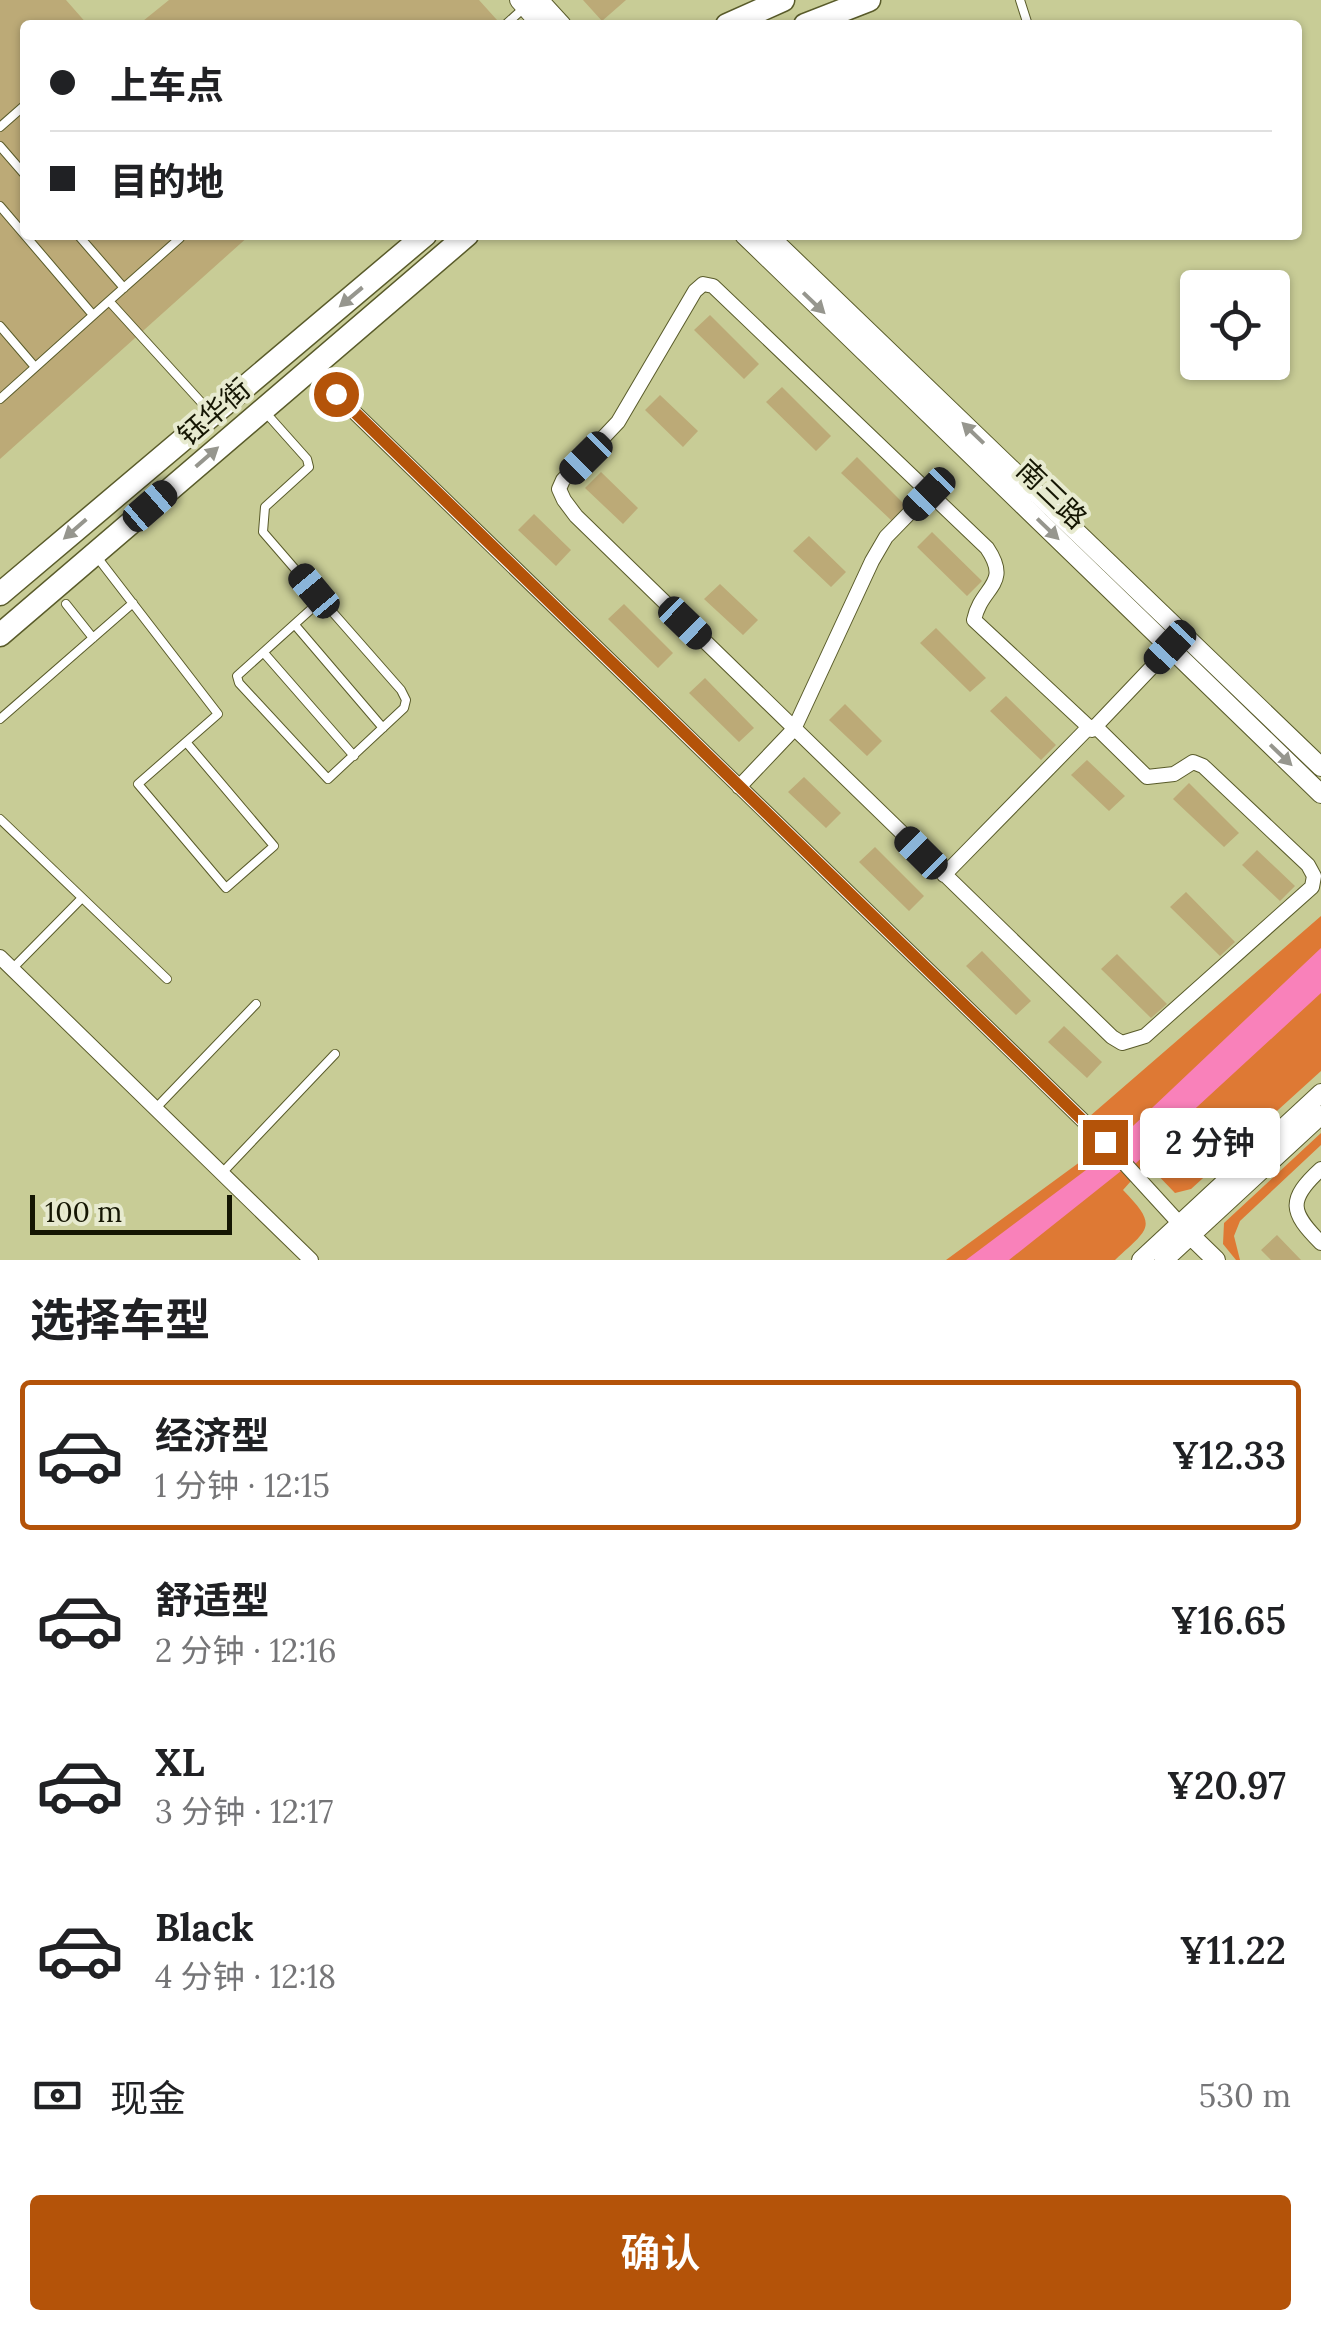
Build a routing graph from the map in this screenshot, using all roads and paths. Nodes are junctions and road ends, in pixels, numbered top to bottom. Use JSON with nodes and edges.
{"nodes":[{"id":1,"x":783,"y":0,"type":"edge"},
{"id":2,"x":869,"y":0,"type":"edge"},
{"id":3,"x":528,"y":2,"type":"edge"},
{"id":4,"x":510,"y":20,"type":"edge"},
{"id":5,"x":555,"y":20,"type":"edge"},
{"id":6,"x":738,"y":20,"type":"edge"},
{"id":7,"x":818,"y":20,"type":"edge"},
{"id":8,"x":20,"y":109,"type":"edge"},
{"id":9,"x":0,"y":126,"type":"edge"},
{"id":10,"x":0,"y":146,"type":"edge"},
{"id":11,"x":20,"y":168,"type":"edge"},
{"id":12,"x":0,"y":206,"type":"edge"},
{"id":13,"x":20,"y":230,"type":"edge"},
{"id":14,"x":29,"y":240,"type":"edge"},
{"id":15,"x":82,"y":240,"type":"edge"},
{"id":16,"x":178,"y":240,"type":"edge"},
{"id":17,"x":415,"y":240,"type":"edge"},
{"id":18,"x":461,"y":240,"type":"edge"},
{"id":19,"x":749,"y":240,"type":"edge"},
{"id":20,"x":773,"y":240,"type":"edge"},
{"id":21,"x":124,"y":288,"type":"junction"},
{"id":22,"x":109,"y":301,"type":"junction"},
{"id":23,"x":93,"y":316,"type":"junction"},
{"id":24,"x":0,"y":326,"type":"edge"},
{"id":25,"x":35,"y":366,"type":"junction"},
{"id":26,"x":309,"y":368,"type":"junction"},
{"id":27,"x":0,"y":399,"type":"edge"},
{"id":28,"x":263,"y":410,"type":"junction"},
{"id":29,"x":211,"y":414,"type":"junction"},
{"id":30,"x":929,"y":494,"type":"junction"},
{"id":31,"x":94,"y":554,"type":"junction"},
{"id":32,"x":314,"y":591,"type":"junction"},
{"id":33,"x":0,"y":594,"type":"edge"},
{"id":34,"x":133,"y":603,"type":"junction"},
{"id":35,"x":66,"y":604,"type":"dead end"},
{"id":36,"x":295,"y":625,"type":"junction"},
{"id":37,"x":0,"y":635,"type":"edge"},
{"id":38,"x":93,"y":638,"type":"junction"},
{"id":39,"x":1170,"y":647,"type":"junction"},
{"id":40,"x":264,"y":653,"type":"junction"},
{"id":41,"x":0,"y":719,"type":"edge"},
{"id":42,"x":1092,"y":727,"type":"junction"},
{"id":43,"x":383,"y":728,"type":"junction"},
{"id":44,"x":794,"y":729,"type":"junction"},
{"id":45,"x":186,"y":742,"type":"junction"},
{"id":46,"x":354,"y":756,"type":"junction"},
{"id":47,"x":1321,"y":768,"type":"edge"},
{"id":48,"x":739,"y":787,"type":"junction"},
{"id":49,"x":1321,"y":794,"type":"edge"},
{"id":50,"x":0,"y":819,"type":"edge"},
{"id":51,"x":944,"y":875,"type":"junction"},
{"id":52,"x":82,"y":898,"type":"junction"},
{"id":53,"x":0,"y":957,"type":"edge"},
{"id":54,"x":12,"y":969,"type":"junction"},
{"id":55,"x":167,"y":979,"type":"dead end"},
{"id":56,"x":256,"y":1004,"type":"dead end"},
{"id":57,"x":335,"y":1054,"type":"dead end"},
{"id":58,"x":1321,"y":1094,"type":"edge"},
{"id":59,"x":156,"y":1108,"type":"junction"},
{"id":60,"x":1321,"y":1116,"type":"edge"},
{"id":61,"x":1321,"y":1169,"type":"edge"},
{"id":62,"x":222,"y":1173,"type":"junction"},
{"id":63,"x":1185,"y":1230,"type":"junction"},
{"id":64,"x":1321,"y":1243,"type":"edge"},
{"id":65,"x":311,"y":1260,"type":"edge"},
{"id":66,"x":1141,"y":1260,"type":"edge"},
{"id":67,"x":1164,"y":1260,"type":"edge"},
{"id":68,"x":1216,"y":1260,"type":"edge"}],
"edges":[{"from":1,"to":6,"type":"main road"},
{"from":2,"to":7,"type":"main road"},
{"from":3,"to":4,"type":"lane"},
{"from":3,"to":5,"type":"street"},
{"from":8,"to":9,"type":"lane"},
{"from":10,"to":11,"type":"lane"},
{"from":12,"to":13,"type":"lane"},
{"from":14,"to":23,"type":"lane"},
{"from":15,"to":21,"type":"lane"},
{"from":16,"to":21,"type":"lane"},
{"from":17,"to":29,"type":"main road","name":"钰华街","one_way":true},
{"from":18,"to":26,"type":"main road","name":"钰华街"},
{"from":19,"to":39,"type":"street","name":"南三路","one_way":true},
{"from":47,"to":20,"type":"street","name":"南三路","one_way":true},
{"from":21,"to":22,"type":"lane"},
{"from":22,"to":23,"type":"lane"},
{"from":22,"to":29,"type":"lane"},
{"from":23,"to":25,"type":"lane"},
{"from":24,"to":25,"type":"lane"},
{"from":25,"to":27,"type":"lane"},
{"from":26,"to":28,"type":"main road","name":"钰华街"},
{"from":26,"to":48,"type":"street"},
{"from":31,"to":28,"type":"main road","name":"钰华街","one_way":true},
{"from":28,"to":32,"type":"lane"},
{"from":29,"to":33,"type":"main road","name":"钰华街","one_way":true},
{"from":30,"to":42,"type":"street"},
{"from":30,"to":44,"type":"street"},
{"from":30,"to":44,"type":"street"},
{"from":31,"to":34,"type":"lane"},
{"from":31,"to":37,"type":"main road","name":"钰华街"},
{"from":32,"to":36,"type":"lane"},
{"from":32,"to":43,"type":"lane"},
{"from":34,"to":38,"type":"lane"},
{"from":34,"to":45,"type":"lane"},
{"from":35,"to":38,"type":"lane"},
{"from":36,"to":40,"type":"lane"},
{"from":36,"to":43,"type":"lane"},
{"from":38,"to":41,"type":"lane"},
{"from":39,"to":42,"type":"street"},
{"from":39,"to":49,"type":"street","name":"南三路","one_way":true},
{"from":40,"to":46,"type":"lane"},
{"from":40,"to":46,"type":"lane"},
{"from":42,"to":51,"type":"street"},
{"from":42,"to":51,"type":"street"},
{"from":43,"to":46,"type":"lane"},
{"from":44,"to":48,"type":"street"},
{"from":44,"to":51,"type":"street"},
{"from":45,"to":45,"type":"lane"},
{"from":48,"to":63,"type":"street"},
{"from":50,"to":52,"type":"lane"},
{"from":52,"to":54,"type":"lane"},
{"from":52,"to":55,"type":"lane"},
{"from":53,"to":54,"type":"street"},
{"from":54,"to":59,"type":"street"},
{"from":56,"to":59,"type":"lane"},
{"from":57,"to":62,"type":"lane"},
{"from":58,"to":63,"type":"street"},
{"from":59,"to":62,"type":"street"},
{"from":60,"to":63,"type":"street"},
{"from":61,"to":64,"type":"street"},
{"from":62,"to":65,"type":"street"},
{"from":63,"to":66,"type":"street"},
{"from":63,"to":67,"type":"street"},
{"from":63,"to":68,"type":"street"}]}
